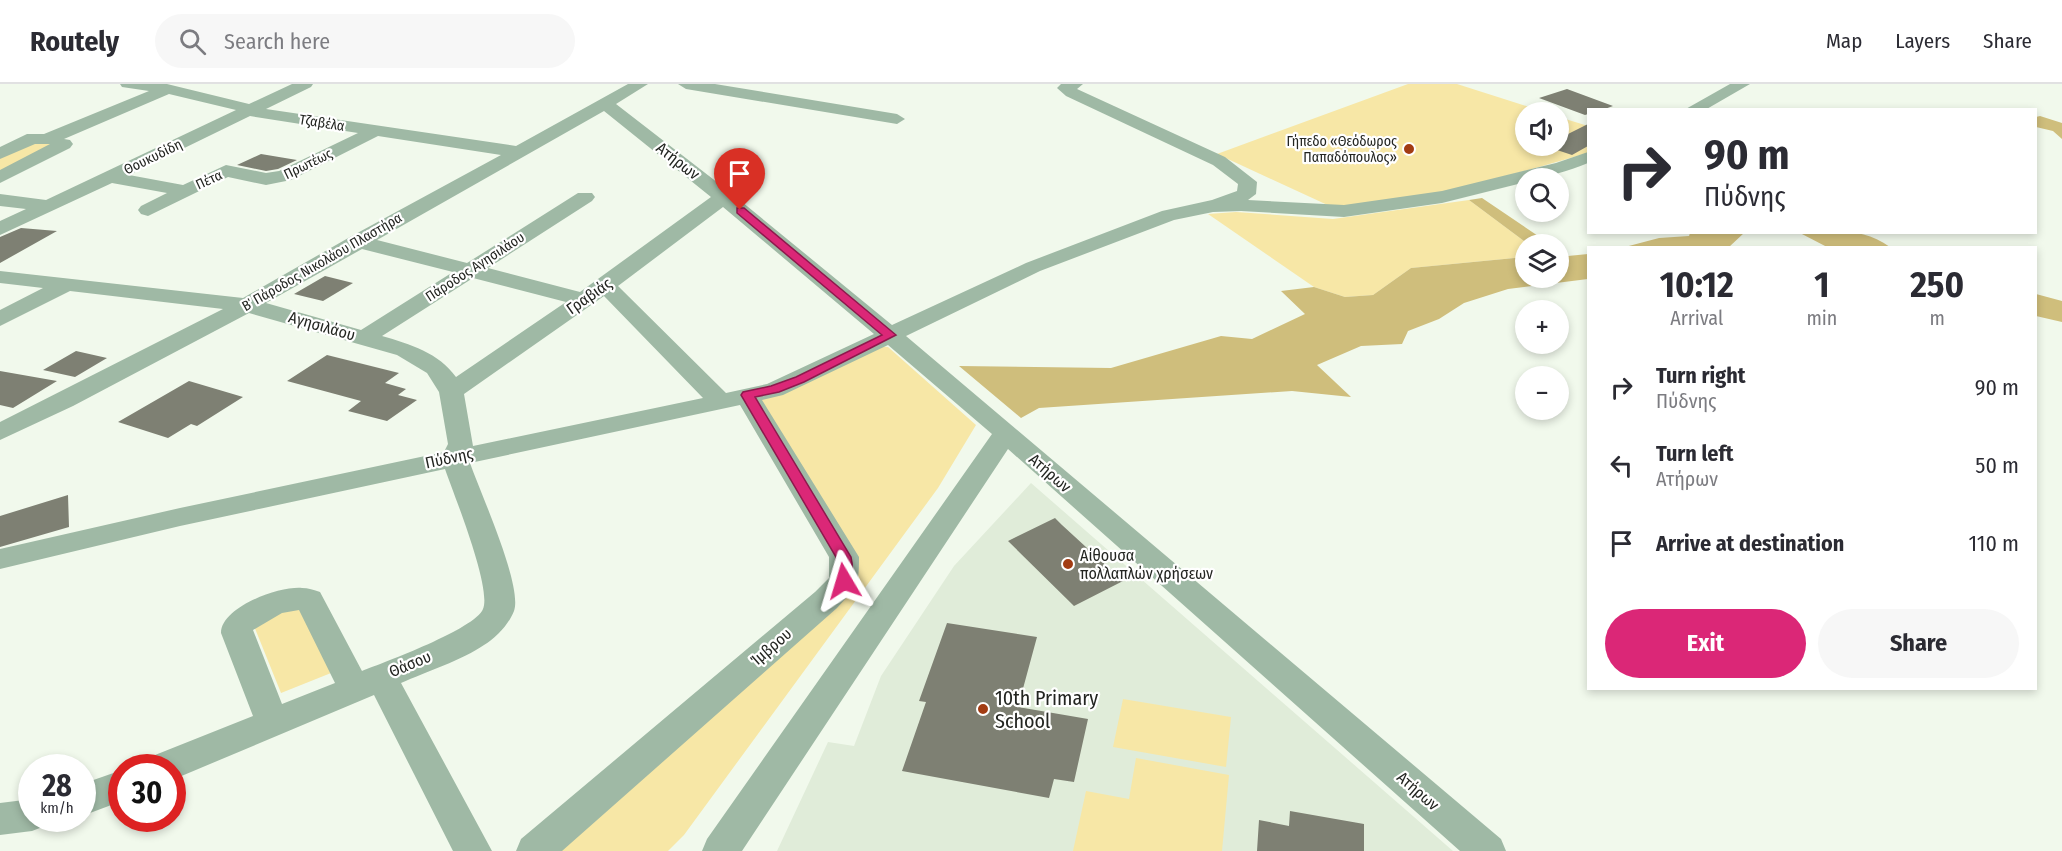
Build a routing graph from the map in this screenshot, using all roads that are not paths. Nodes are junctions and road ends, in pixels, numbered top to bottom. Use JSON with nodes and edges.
{"nodes":[{"id":1,"x":128,"y":84,"type":"edge"},
{"id":2,"x":305,"y":84,"type":"edge"},
{"id":3,"x":640,"y":84,"type":"edge"},
{"id":4,"x":686,"y":84,"type":"edge"},
{"id":5,"x":1075,"y":84,"type":"edge"},
{"id":6,"x":1742,"y":84,"type":"edge"},
{"id":7,"x":167,"y":89,"type":"junction"},
{"id":8,"x":605,"y":104,"type":"junction"},
{"id":9,"x":1696,"y":108,"type":"edge"},
{"id":10,"x":248,"y":111,"type":"junction"},
{"id":11,"x":897,"y":119,"type":"dead end"},
{"id":12,"x":375,"y":131,"type":"junction"},
{"id":13,"x":46,"y":140,"type":"junction"},
{"id":14,"x":518,"y":152,"type":"junction"},
{"id":15,"x":0,"y":154,"type":"edge"},
{"id":16,"x":1587,"y":157,"type":"edge"},
{"id":17,"x":0,"y":177,"type":"edge"},
{"id":18,"x":112,"y":177,"type":"junction"},
{"id":19,"x":274,"y":179,"type":"joint"},
{"id":20,"x":184,"y":191,"type":"junction"},
{"id":21,"x":585,"y":197,"type":"dead end"},
{"id":22,"x":724,"y":197,"type":"junction"},
{"id":23,"x":0,"y":200,"type":"edge"},
{"id":24,"x":50,"y":206,"type":"junction"},
{"id":25,"x":1213,"y":206,"type":"junction"},
{"id":26,"x":148,"y":210,"type":"dead end"},
{"id":27,"x":0,"y":229,"type":"edge"},
{"id":28,"x":357,"y":242,"type":"junction"},
{"id":29,"x":472,"y":270,"type":"junction"},
{"id":30,"x":0,"y":277,"type":"edge"},
{"id":31,"x":66,"y":285,"type":"junction"},
{"id":32,"x":605,"y":285,"type":"junction"},
{"id":33,"x":585,"y":300,"type":"junction"},
{"id":34,"x":247,"y":305,"type":"junction"},
{"id":35,"x":0,"y":319,"type":"edge"},
{"id":36,"x":890,"y":335,"type":"junction"},
{"id":37,"x":364,"y":338,"type":"junction"},
{"id":38,"x":451,"y":392,"type":"junction"},
{"id":39,"x":733,"y":398,"type":"junction"},
{"id":40,"x":3,"y":429,"type":"edge"},
{"id":41,"x":1005,"y":434,"type":"junction"},
{"id":42,"x":455,"y":456,"type":"junction"},
{"id":43,"x":0,"y":559,"type":"edge"},
{"id":44,"x":368,"y":683,"type":"junction"},
{"id":45,"x":273,"y":723,"type":"junction"},
{"id":46,"x":186,"y":759,"type":"edge"},
{"id":47,"x":18,"y":817,"type":"edge"},
{"id":48,"x":0,"y":819,"type":"edge"},
{"id":49,"x":473,"y":851,"type":"edge"},
{"id":50,"x":535,"y":851,"type":"edge"},
{"id":51,"x":721,"y":851,"type":"edge"},
{"id":52,"x":1487,"y":851,"type":"edge"}],
"edges":[{"from":1,"to":7,"type":"street","name":"Τζαβέλα"},
{"from":2,"to":10,"type":"street","name":"Θουκυδίδη"},
{"from":3,"to":8,"type":"street","name":"Β΄ Πάροδος Νικολάου Πλαστήρα"},
{"from":4,"to":11,"type":"street"},
{"from":5,"to":25,"type":"street"},
{"from":6,"to":9,"type":"street"},
{"from":7,"to":10,"type":"street","name":"Τζαβέλα"},
{"from":7,"to":13,"type":"street"},
{"from":8,"to":14,"type":"street","name":"Β΄ Πάροδος Νικολάου Πλαστήρα"},
{"from":8,"to":22,"type":"street","name":"Ατήρων"},
{"from":10,"to":12,"type":"street","name":"Τζαβέλα"},
{"from":10,"to":18,"type":"street","name":"Θουκυδίδη"},
{"from":12,"to":14,"type":"street","name":"Τζαβέλα"},
{"from":12,"to":19,"type":"street","name":"Πρωτέως"},
{"from":13,"to":15,"type":"street"},
{"from":13,"to":17,"type":"street"},
{"from":14,"to":28,"type":"street","name":"Β΄ Πάροδος Νικολάου Πλαστήρα"},
{"from":16,"to":25,"type":"street"},
{"from":18,"to":20,"type":"street"},
{"from":18,"to":24,"type":"street","name":"Θουκυδίδη"},
{"from":19,"to":20,"type":"street","name":"Πέτα"},
{"from":20,"to":26,"type":"street","name":"Πέτα"},
{"from":21,"to":29,"type":"street","name":"Πάροδος Αγησιλάου"},
{"from":22,"to":32,"type":"street","name":"Γραβιάς"},
{"from":22,"to":36,"type":"street","name":"Ατήρων"},
{"from":23,"to":24,"type":"street"},
{"from":24,"to":27,"type":"street","name":"Θουκυδίδη"},
{"from":25,"to":36,"type":"street","name":"Πύδνης"},
{"from":28,"to":29,"type":"street"},
{"from":28,"to":34,"type":"street","name":"Β΄ Πάροδος Νικολάου Πλαστήρα"},
{"from":29,"to":33,"type":"street"},
{"from":29,"to":37,"type":"street","name":"Πάροδος Αγησιλάου"},
{"from":30,"to":31,"type":"street","name":"Αγησιλάου"},
{"from":31,"to":34,"type":"street","name":"Αγησιλάου"},
{"from":31,"to":35,"type":"street"},
{"from":32,"to":33,"type":"street","name":"Γραβιάς"},
{"from":32,"to":39,"type":"street","name":"Ίμβρου"},
{"from":33,"to":38,"type":"street","name":"Γραβιάς"},
{"from":34,"to":37,"type":"street","name":"Αγησιλάου"},
{"from":34,"to":40,"type":"street","name":"Β΄ Πάροδος Νικολάου Πλαστήρα"},
{"from":36,"to":39,"type":"street","name":"Πύδνης"},
{"from":36,"to":41,"type":"street","name":"Ατήρων"},
{"from":37,"to":38,"type":"street","name":"Αγησιλάου"},
{"from":38,"to":42,"type":"street","name":"Αγησιλάου"},
{"from":39,"to":42,"type":"street","name":"Πύδνης"},
{"from":39,"to":50,"type":"street","name":"Ίμβρου"},
{"from":41,"to":51,"type":"street"},
{"from":41,"to":52,"type":"street","name":"Ατήρων"},
{"from":42,"to":43,"type":"street","name":"Πύδνης"},
{"from":42,"to":44,"type":"street","name":"Θάσου"},
{"from":44,"to":45,"type":"street","name":"Θάσου"},
{"from":44,"to":45,"type":"street"},
{"from":44,"to":49,"type":"street"},
{"from":45,"to":46,"type":"street","name":"Θάσου"},
{"from":47,"to":48,"type":"street"}]}
